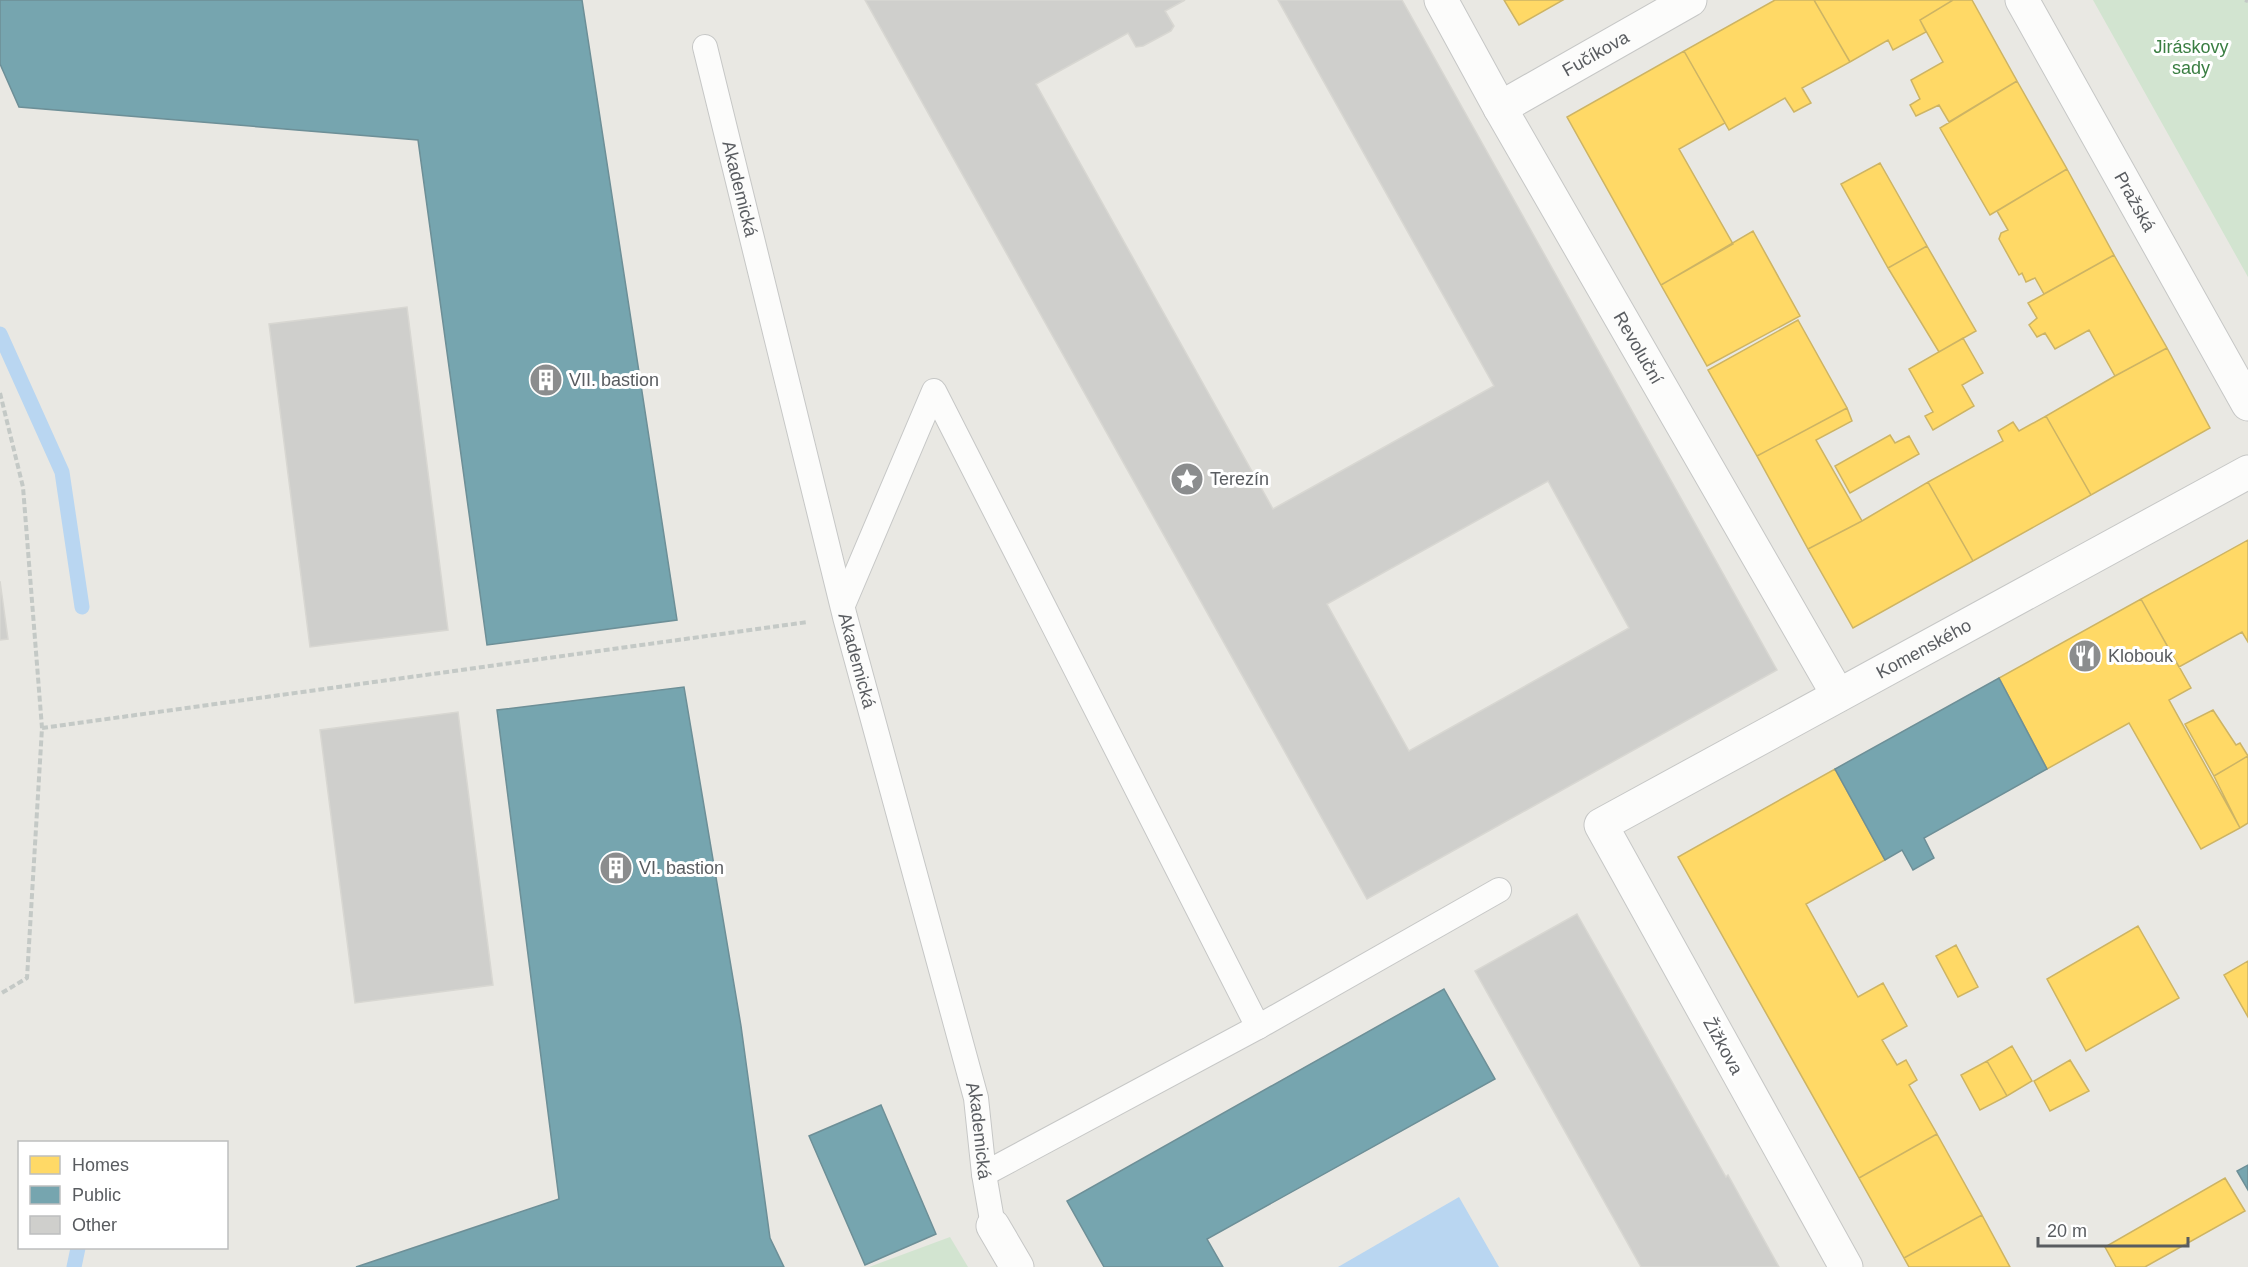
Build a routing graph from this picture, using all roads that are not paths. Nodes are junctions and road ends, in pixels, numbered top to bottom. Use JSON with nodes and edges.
{"nodes":[{"id":1,"x":1441,"y":0,"type":"edge"},
{"id":2,"x":1690,"y":0,"type":"edge"},
{"id":3,"x":2022,"y":0,"type":"edge"},
{"id":4,"x":705,"y":47,"type":"dead end"},
{"id":5,"x":1500,"y":108,"type":"junction"},
{"id":6,"x":2248,"y":404,"type":"edge"},
{"id":7,"x":2248,"y":472,"type":"edge"},
{"id":8,"x":844,"y":611,"type":"junction"},
{"id":9,"x":1838,"y":695,"type":"junction"},
{"id":10,"x":1600,"y":825,"type":"joint"},
{"id":11,"x":1499,"y":891,"type":"dead end"},
{"id":12,"x":1258,"y":1027,"type":"junction"},
{"id":13,"x":984,"y":1174,"type":"junction"},
{"id":14,"x":993,"y":1226,"type":"joint"},
{"id":15,"x":1017,"y":1267,"type":"edge"},
{"id":16,"x":1846,"y":1267,"type":"edge"}],
"edges":[{"from":1,"to":5,"type":"street","name":"Revoluční"},
{"from":2,"to":5,"type":"street","name":"Fučíkova"},
{"from":3,"to":6,"type":"street","name":"Pražská"},
{"from":4,"to":8,"type":"lane","name":"Akademická"},
{"from":5,"to":9,"type":"street","name":"Revoluční"},
{"from":7,"to":9,"type":"street","name":"Komenského"},
{"from":8,"to":12,"type":"lane"},
{"from":8,"to":13,"type":"lane","name":"Akademická"},
{"from":9,"to":10,"type":"street","name":"Komenského"},
{"from":10,"to":16,"type":"street","name":"Žižkova"},
{"from":11,"to":12,"type":"lane"},
{"from":12,"to":13,"type":"lane"},
{"from":13,"to":14,"type":"lane","name":"Akademická"},
{"from":14,"to":15,"type":"street","name":"Akademická"}]}
